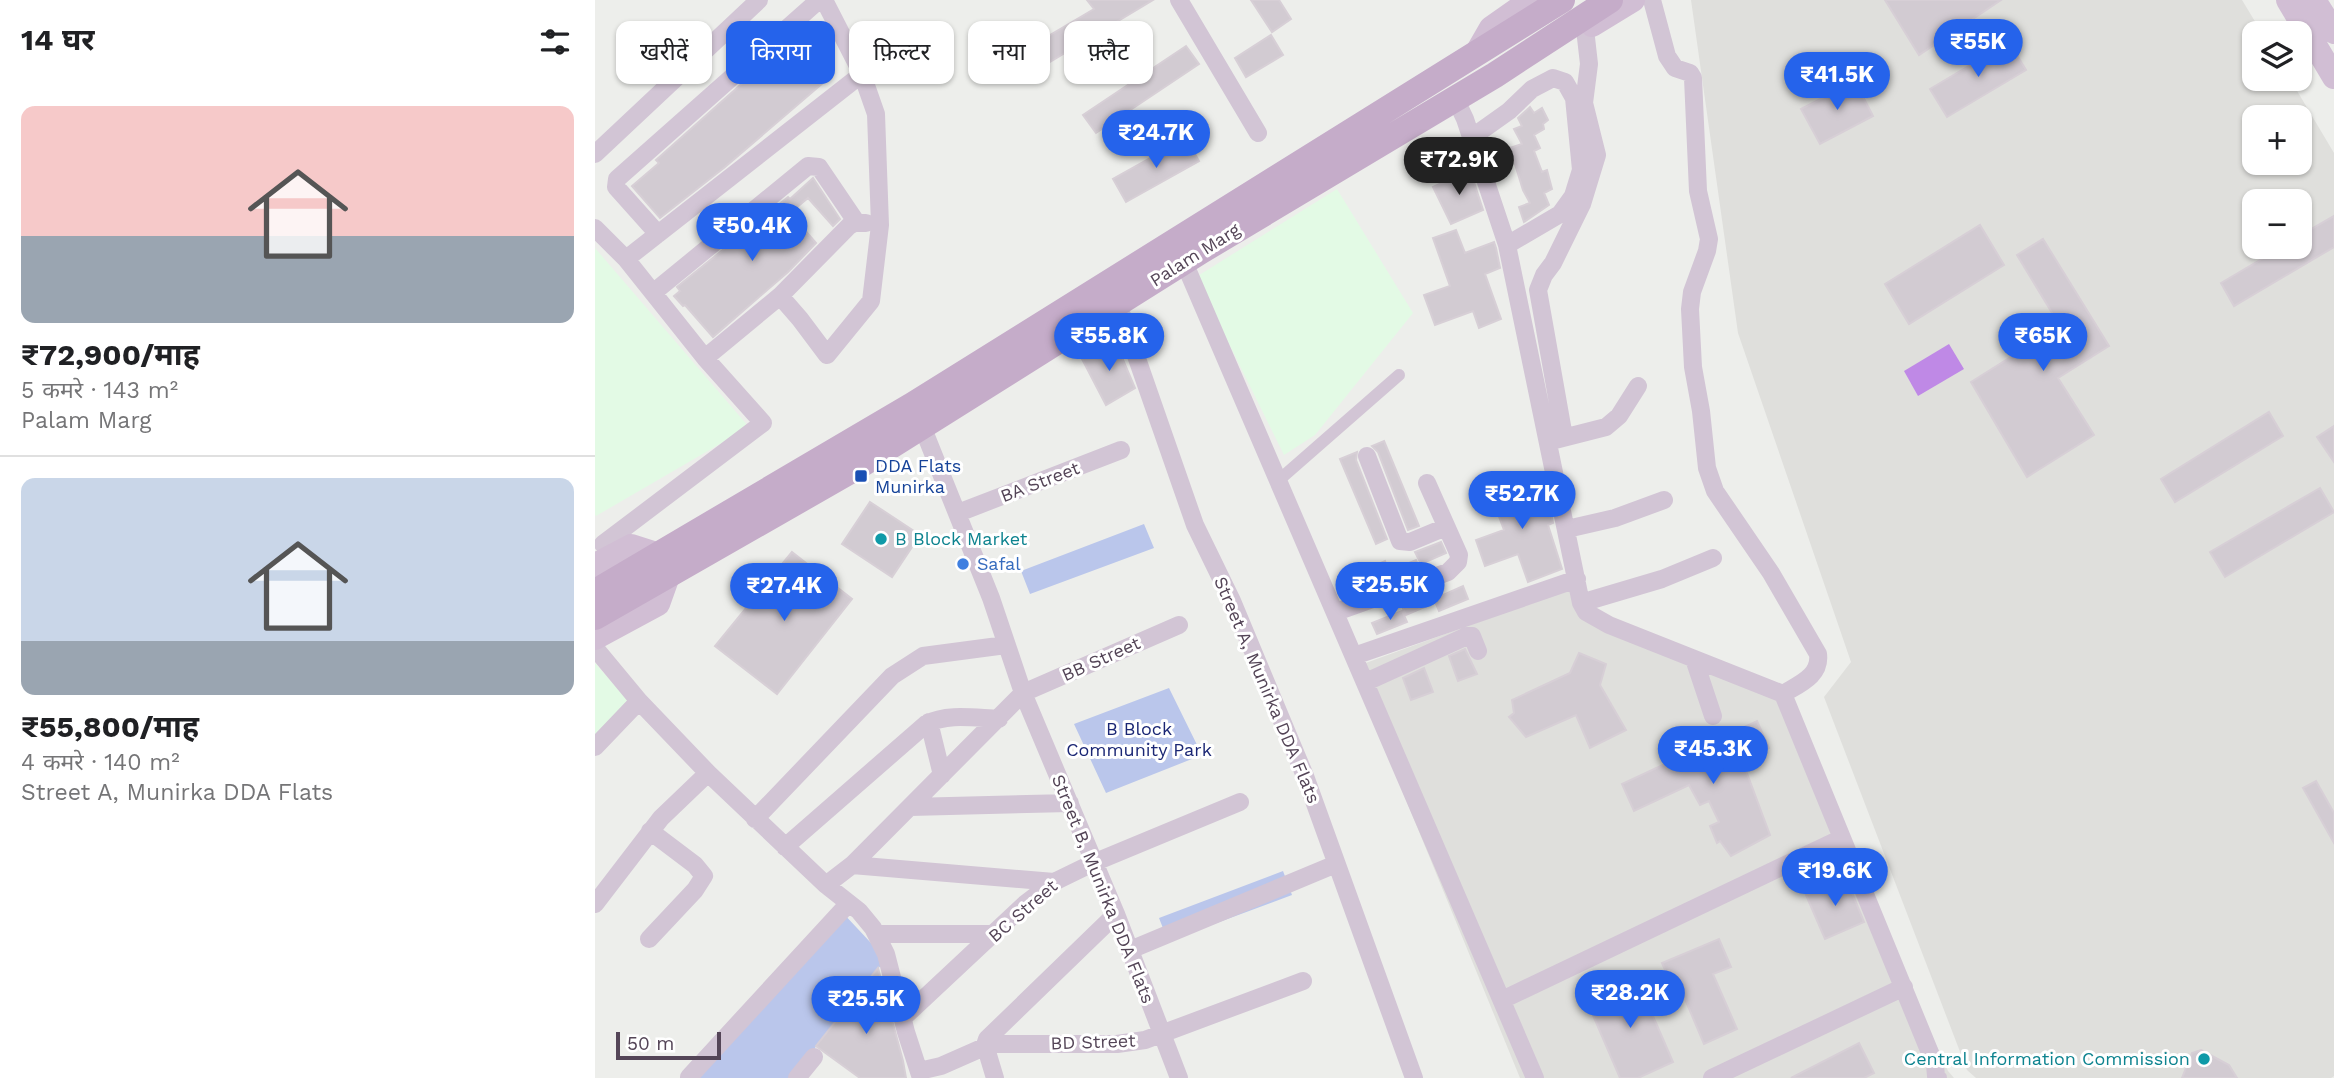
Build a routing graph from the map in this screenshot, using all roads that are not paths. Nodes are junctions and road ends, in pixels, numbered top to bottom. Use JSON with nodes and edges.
{"nodes":[{"id":1,"x":759,"y":0,"type":"edge"},
{"id":2,"x":821,"y":0,"type":"edge"},
{"id":3,"x":1179,"y":0,"type":"edge"},
{"id":4,"x":1531,"y":0,"type":"edge"},
{"id":5,"x":1562,"y":0,"type":"edge"},
{"id":6,"x":1633,"y":0,"type":"edge"},
{"id":7,"x":1652,"y":0,"type":"edge"},
{"id":8,"x":2288,"y":0,"type":"edge"},
{"id":9,"x":2314,"y":0,"type":"edge"},
{"id":10,"x":1598,"y":12,"type":"edge"},
{"id":11,"x":2328,"y":37,"type":"edge"},
{"id":12,"x":849,"y":51,"type":"edge"},
{"id":13,"x":1476,"y":54,"type":"junction"},
{"id":14,"x":2334,"y":77,"type":"edge"},
{"id":15,"x":850,"y":84,"type":"edge"},
{"id":16,"x":866,"y":84,"type":"edge"},
{"id":17,"x":1455,"y":98,"type":"junction"},
{"id":18,"x":1258,"y":133,"type":"dead end"},
{"id":19,"x":1471,"y":138,"type":"junction"},
{"id":20,"x":595,"y":154,"type":"edge"},
{"id":21,"x":857,"y":223,"type":"junction"},
{"id":22,"x":880,"y":225,"type":"junction"},
{"id":23,"x":595,"y":228,"type":"edge"},
{"id":24,"x":658,"y":234,"type":"junction"},
{"id":25,"x":1507,"y":245,"type":"junction"},
{"id":26,"x":626,"y":259,"type":"junction"},
{"id":27,"x":1184,"y":262,"type":"junction"},
{"id":28,"x":654,"y":292,"type":"junction"},
{"id":29,"x":780,"y":296,"type":"junction"},
{"id":30,"x":1118,"y":304,"type":"junction"},
{"id":31,"x":705,"y":358,"type":"junction"},
{"id":32,"x":1399,"y":375,"type":"dead end"},
{"id":33,"x":1638,"y":386,"type":"dead end"},
{"id":34,"x":922,"y":426,"type":"junction"},
{"id":35,"x":1556,"y":439,"type":"junction"},
{"id":36,"x":1121,"y":450,"type":"dead end"},
{"id":37,"x":1367,"y":456,"type":"dead end"},
{"id":38,"x":1279,"y":480,"type":"junction"},
{"id":39,"x":1427,"y":484,"type":"dead end"},
{"id":40,"x":1664,"y":500,"type":"dead end"},
{"id":41,"x":958,"y":513,"type":"junction"},
{"id":42,"x":1446,"y":527,"type":"junction"},
{"id":43,"x":1567,"y":529,"type":"junction"},
{"id":44,"x":601,"y":549,"type":"edge"},
{"id":45,"x":1713,"y":558,"type":"dead end"},
{"id":46,"x":662,"y":565,"type":"junction"},
{"id":47,"x":1577,"y":579,"type":"junction"},
{"id":48,"x":595,"y":592,"type":"edge"},
{"id":49,"x":1581,"y":603,"type":"junction"},
{"id":50,"x":1336,"y":612,"type":"junction"},
{"id":51,"x":595,"y":617,"type":"edge"},
{"id":52,"x":1179,"y":625,"type":"dead end"},
{"id":53,"x":595,"y":638,"type":"edge"},
{"id":54,"x":1006,"y":645,"type":"junction"},
{"id":55,"x":595,"y":648,"type":"edge"},
{"id":56,"x":1478,"y":651,"type":"dead end"},
{"id":57,"x":1354,"y":656,"type":"junction"},
{"id":58,"x":1694,"y":659,"type":"junction"},
{"id":59,"x":1366,"y":682,"type":"junction"},
{"id":60,"x":1023,"y":693,"type":"junction"},
{"id":61,"x":1783,"y":694,"type":"junction"},
{"id":62,"x":639,"y":701,"type":"junction"},
{"id":63,"x":1713,"y":716,"type":"dead end"},
{"id":64,"x":999,"y":719,"type":"junction"},
{"id":65,"x":929,"y":722,"type":"junction"},
{"id":66,"x":595,"y":747,"type":"edge"},
{"id":67,"x":708,"y":773,"type":"junction"},
{"id":68,"x":942,"y":775,"type":"junction"},
{"id":69,"x":1240,"y":802,"type":"dead end"},
{"id":70,"x":1070,"y":803,"type":"junction"},
{"id":71,"x":910,"y":807,"type":"junction"},
{"id":72,"x":755,"y":819,"type":"junction"},
{"id":73,"x":650,"y":831,"type":"junction"},
{"id":74,"x":1842,"y":838,"type":"junction"},
{"id":75,"x":785,"y":847,"type":"junction"},
{"id":76,"x":1093,"y":863,"type":"junction"},
{"id":77,"x":852,"y":864,"type":"junction"},
{"id":78,"x":1336,"y":864,"type":"junction"},
{"id":79,"x":1054,"y":882,"type":"junction"},
{"id":80,"x":826,"y":885,"type":"junction"},
{"id":81,"x":849,"y":902,"type":"junction"},
{"id":82,"x":595,"y":904,"type":"edge"},
{"id":83,"x":1116,"y":914,"type":"junction"},
{"id":84,"x":876,"y":934,"type":"junction"},
{"id":85,"x":995,"y":934,"type":"junction"},
{"id":86,"x":649,"y":939,"type":"dead end"},
{"id":87,"x":1130,"y":950,"type":"junction"},
{"id":88,"x":1303,"y":981,"type":"dead end"},
{"id":89,"x":1904,"y":987,"type":"junction"},
{"id":90,"x":1502,"y":1000,"type":"junction"},
{"id":91,"x":903,"y":1018,"type":"junction"},
{"id":92,"x":1161,"y":1034,"type":"junction"},
{"id":93,"x":985,"y":1045,"type":"junction"},
{"id":94,"x":814,"y":1057,"type":"dead end"},
{"id":95,"x":920,"y":1075,"type":"edge"},
{"id":96,"x":1934,"y":1077,"type":"edge"},
{"id":97,"x":690,"y":1078,"type":"edge"},
{"id":98,"x":797,"y":1078,"type":"edge"},
{"id":99,"x":995,"y":1078,"type":"edge"},
{"id":100,"x":1179,"y":1078,"type":"edge"},
{"id":101,"x":1414,"y":1078,"type":"edge"},
{"id":102,"x":1535,"y":1078,"type":"edge"},
{"id":103,"x":1712,"y":1078,"type":"edge"}],
"edges":[{"from":1,"to":20,"type":"street"},
{"from":2,"to":12,"type":"street"},
{"from":2,"to":24,"type":"street"},
{"from":3,"to":18,"type":"street"},
{"from":4,"to":13,"type":"main road","name":"Palam Marg"},
{"from":5,"to":13,"type":"main road"},
{"from":6,"to":10,"type":"main road"},
{"from":7,"to":61,"type":"street"},
{"from":8,"to":11,"type":"main road"},
{"from":9,"to":11,"type":"main road"},
{"from":10,"to":17,"type":"main road","name":"Palam Marg"},
{"from":10,"to":35,"type":"street"},
{"from":11,"to":14,"type":"main road"},
{"from":13,"to":46,"type":"main road","name":"Palam Marg"},
{"from":15,"to":24,"type":"street"},
{"from":16,"to":22,"type":"street"},
{"from":17,"to":19,"type":"street"},
{"from":17,"to":27,"type":"main road","name":"Palam Marg"},
{"from":19,"to":25,"type":"street"},
{"from":19,"to":25,"type":"street"},
{"from":21,"to":22,"type":"street"},
{"from":21,"to":28,"type":"street"},
{"from":21,"to":29,"type":"street"},
{"from":22,"to":29,"type":"street"},
{"from":23,"to":26,"type":"street"},
{"from":24,"to":26,"type":"street"},
{"from":25,"to":35,"type":"street"},
{"from":26,"to":28,"type":"street"},
{"from":27,"to":30,"type":"main road","name":"Palam Marg"},
{"from":27,"to":38,"type":"street"},
{"from":28,"to":31,"type":"street"},
{"from":29,"to":31,"type":"street"},
{"from":30,"to":34,"type":"main road","name":"Palam Marg"},
{"from":30,"to":78,"type":"street","name":"Street A, Munirka DDA Flats"},
{"from":31,"to":44,"type":"street"},
{"from":32,"to":38,"type":"street"},
{"from":33,"to":35,"type":"street"},
{"from":34,"to":41,"type":"street","name":"Street B, Munirka DDA Flats"},
{"from":34,"to":46,"type":"main road","name":"Palam Marg"},
{"from":35,"to":43,"type":"street"},
{"from":36,"to":41,"type":"street","name":"BA Street"},
{"from":37,"to":42,"type":"street"},
{"from":38,"to":50,"type":"street"},
{"from":39,"to":42,"type":"street"},
{"from":40,"to":43,"type":"street"},
{"from":41,"to":54,"type":"street","name":"Street B, Munirka DDA Flats"},
{"from":42,"to":50,"type":"street"},
{"from":43,"to":47,"type":"street"},
{"from":44,"to":46,"type":"main road"},
{"from":45,"to":49,"type":"street"},
{"from":46,"to":48,"type":"main road"},
{"from":46,"to":51,"type":"main road"},
{"from":46,"to":53,"type":"main road"},
{"from":47,"to":49,"type":"street"},
{"from":47,"to":57,"type":"street"},
{"from":49,"to":58,"type":"street"},
{"from":50,"to":57,"type":"street"},
{"from":52,"to":60,"type":"street","name":"BB Street"},
{"from":54,"to":60,"type":"street","name":"Street B, Munirka DDA Flats"},
{"from":54,"to":72,"type":"street"},
{"from":55,"to":62,"type":"street"},
{"from":56,"to":59,"type":"street"},
{"from":57,"to":59,"type":"street"},
{"from":58,"to":61,"type":"street"},
{"from":58,"to":63,"type":"street"},
{"from":59,"to":90,"type":"street"},
{"from":60,"to":64,"type":"street"},
{"from":60,"to":70,"type":"street","name":"Street B, Munirka DDA Flats"},
{"from":61,"to":74,"type":"street"},
{"from":62,"to":66,"type":"street"},
{"from":62,"to":67,"type":"street"},
{"from":64,"to":65,"type":"street"},
{"from":64,"to":68,"type":"street"},
{"from":65,"to":68,"type":"street"},
{"from":65,"to":75,"type":"street"},
{"from":67,"to":72,"type":"street"},
{"from":67,"to":73,"type":"street"},
{"from":68,"to":71,"type":"street"},
{"from":69,"to":76,"type":"street","name":"BC Street"},
{"from":70,"to":71,"type":"street"},
{"from":70,"to":76,"type":"street","name":"Street B, Munirka DDA Flats"},
{"from":71,"to":77,"type":"street"},
{"from":72,"to":75,"type":"street"},
{"from":73,"to":82,"type":"street"},
{"from":73,"to":86,"type":"street"},
{"from":74,"to":89,"type":"street"},
{"from":74,"to":90,"type":"street"},
{"from":75,"to":80,"type":"street"},
{"from":76,"to":79,"type":"street","name":"BC Street"},
{"from":76,"to":83,"type":"street","name":"Street B, Munirka DDA Flats"},
{"from":77,"to":79,"type":"street"},
{"from":77,"to":80,"type":"street"},
{"from":78,"to":87,"type":"street"},
{"from":78,"to":101,"type":"street","name":"Street A, Munirka DDA Flats"},
{"from":79,"to":85,"type":"street","name":"BC Street"},
{"from":80,"to":81,"type":"street"},
{"from":81,"to":84,"type":"street"},
{"from":81,"to":97,"type":"street"},
{"from":83,"to":87,"type":"street","name":"Street B, Munirka DDA Flats"},
{"from":83,"to":93,"type":"street"},
{"from":84,"to":85,"type":"street"},
{"from":84,"to":91,"type":"street"},
{"from":85,"to":91,"type":"street","name":"BC Street"},
{"from":87,"to":92,"type":"street","name":"Street B, Munirka DDA Flats"},
{"from":88,"to":92,"type":"street","name":"BD Street"},
{"from":89,"to":96,"type":"street"},
{"from":89,"to":103,"type":"street"},
{"from":90,"to":102,"type":"street"},
{"from":91,"to":95,"type":"street"},
{"from":92,"to":93,"type":"street","name":"BD Street"},
{"from":92,"to":100,"type":"street","name":"Street B, Munirka DDA Flats"},
{"from":93,"to":95,"type":"street","name":"BD Street"},
{"from":93,"to":99,"type":"street"},
{"from":94,"to":98,"type":"street"}]}
